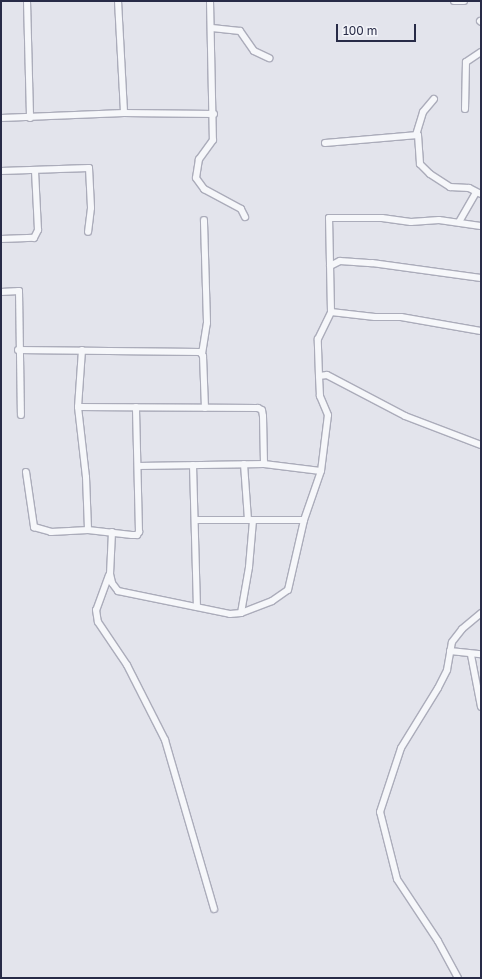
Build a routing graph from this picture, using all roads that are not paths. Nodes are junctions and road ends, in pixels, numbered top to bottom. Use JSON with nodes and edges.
{"nodes":[{"id":1,"x":27,"y":1,"type":"edge"},
{"id":2,"x":118,"y":1,"type":"edge"},
{"id":3,"x":210,"y":1,"type":"edge"},
{"id":4,"x":454,"y":1,"type":"edge"},
{"id":5,"x":464,"y":1,"type":"edge"},
{"id":6,"x":212,"y":28,"type":"junction"},
{"id":7,"x":481,"y":52,"type":"edge"},
{"id":8,"x":269,"y":58,"type":"dead end"},
{"id":9,"x":434,"y":99,"type":"dead end"},
{"id":10,"x":465,"y":109,"type":"dead end"},
{"id":11,"x":124,"y":113,"type":"junction"},
{"id":12,"x":214,"y":114,"type":"junction"},
{"id":13,"x":1,"y":118,"type":"edge"},
{"id":14,"x":30,"y":118,"type":"junction"},
{"id":15,"x":416,"y":135,"type":"junction"},
{"id":16,"x":325,"y":143,"type":"dead end"},
{"id":17,"x":1,"y":171,"type":"edge"},
{"id":18,"x":35,"y":171,"type":"junction"},
{"id":19,"x":478,"y":193,"type":"edge"},
{"id":20,"x":245,"y":217,"type":"dead end"},
{"id":21,"x":204,"y":220,"type":"dead end"},
{"id":22,"x":458,"y":222,"type":"junction"},
{"id":23,"x":481,"y":226,"type":"edge"},
{"id":24,"x":88,"y":232,"type":"dead end"},
{"id":25,"x":1,"y":239,"type":"edge"},
{"id":26,"x":330,"y":266,"type":"junction"},
{"id":27,"x":481,"y":278,"type":"edge"},
{"id":28,"x":1,"y":292,"type":"edge"},
{"id":29,"x":331,"y":312,"type":"junction"},
{"id":30,"x":481,"y":331,"type":"edge"},
{"id":31,"x":19,"y":350,"type":"junction"},
{"id":32,"x":82,"y":350,"type":"junction"},
{"id":33,"x":202,"y":354,"type":"junction"},
{"id":34,"x":319,"y":376,"type":"junction"},
{"id":35,"x":78,"y":407,"type":"junction"},
{"id":36,"x":136,"y":407,"type":"junction"},
{"id":37,"x":205,"y":408,"type":"junction"},
{"id":38,"x":21,"y":414,"type":"dead end"},
{"id":39,"x":481,"y":445,"type":"edge"},
{"id":40,"x":244,"y":464,"type":"junction"},
{"id":41,"x":264,"y":464,"type":"junction"},
{"id":42,"x":193,"y":465,"type":"junction"},
{"id":43,"x":138,"y":466,"type":"junction"},
{"id":44,"x":321,"y":471,"type":"junction"},
{"id":45,"x":26,"y":472,"type":"dead end"},
{"id":46,"x":195,"y":520,"type":"junction"},
{"id":47,"x":250,"y":520,"type":"junction"},
{"id":48,"x":304,"y":520,"type":"junction"},
{"id":49,"x":88,"y":530,"type":"junction"},
{"id":50,"x":112,"y":532,"type":"junction"},
{"id":51,"x":110,"y":574,"type":"junction"},
{"id":52,"x":197,"y":607,"type":"junction"},
{"id":53,"x":241,"y":613,"type":"junction"},
{"id":54,"x":481,"y":613,"type":"edge"},
{"id":55,"x":450,"y":652,"type":"junction"},
{"id":56,"x":481,"y":654,"type":"edge"},
{"id":57,"x":471,"y":655,"type":"junction"},
{"id":58,"x":481,"y":707,"type":"edge"},
{"id":59,"x":214,"y":909,"type":"dead end"},
{"id":60,"x":458,"y":978,"type":"edge"}],
"edges":[{"from":1,"to":14,"type":"street"},
{"from":2,"to":11,"type":"street"},
{"from":3,"to":6,"type":"street"},
{"from":4,"to":5,"type":"street"},
{"from":6,"to":8,"type":"street"},
{"from":6,"to":12,"type":"street"},
{"from":7,"to":10,"type":"street"},
{"from":9,"to":15,"type":"street"},
{"from":11,"to":12,"type":"street"},
{"from":11,"to":14,"type":"street"},
{"from":12,"to":20,"type":"street"},
{"from":13,"to":14,"type":"street"},
{"from":15,"to":16,"type":"street"},
{"from":15,"to":19,"type":"street"},
{"from":17,"to":18,"type":"street"},
{"from":18,"to":24,"type":"street"},
{"from":18,"to":25,"type":"street"},
{"from":19,"to":22,"type":"street"},
{"from":21,"to":33,"type":"street"},
{"from":22,"to":23,"type":"street"},
{"from":22,"to":26,"type":"street"},
{"from":26,"to":27,"type":"street"},
{"from":26,"to":29,"type":"street"},
{"from":28,"to":31,"type":"street"},
{"from":29,"to":30,"type":"street"},
{"from":29,"to":34,"type":"street"},
{"from":31,"to":32,"type":"street"},
{"from":31,"to":38,"type":"street"},
{"from":32,"to":33,"type":"street"},
{"from":32,"to":35,"type":"street"},
{"from":33,"to":37,"type":"street"},
{"from":34,"to":39,"type":"street"},
{"from":34,"to":44,"type":"street"},
{"from":35,"to":36,"type":"street"},
{"from":35,"to":49,"type":"street"},
{"from":36,"to":37,"type":"street"},
{"from":36,"to":43,"type":"street"},
{"from":37,"to":41,"type":"street"},
{"from":40,"to":41,"type":"street"},
{"from":40,"to":42,"type":"street"},
{"from":40,"to":47,"type":"street"},
{"from":41,"to":44,"type":"street"},
{"from":42,"to":43,"type":"street"},
{"from":42,"to":46,"type":"street"},
{"from":43,"to":50,"type":"street"},
{"from":44,"to":48,"type":"street"},
{"from":45,"to":49,"type":"street"},
{"from":46,"to":47,"type":"street"},
{"from":46,"to":52,"type":"street"},
{"from":47,"to":48,"type":"street"},
{"from":47,"to":53,"type":"street"},
{"from":48,"to":53,"type":"street"},
{"from":49,"to":50,"type":"street"},
{"from":50,"to":51,"type":"street"},
{"from":51,"to":52,"type":"street"},
{"from":51,"to":59,"type":"street"},
{"from":52,"to":53,"type":"street"},
{"from":54,"to":55,"type":"street"},
{"from":55,"to":57,"type":"street"},
{"from":55,"to":60,"type":"street"},
{"from":56,"to":57,"type":"street"},
{"from":57,"to":58,"type":"street"}]}
